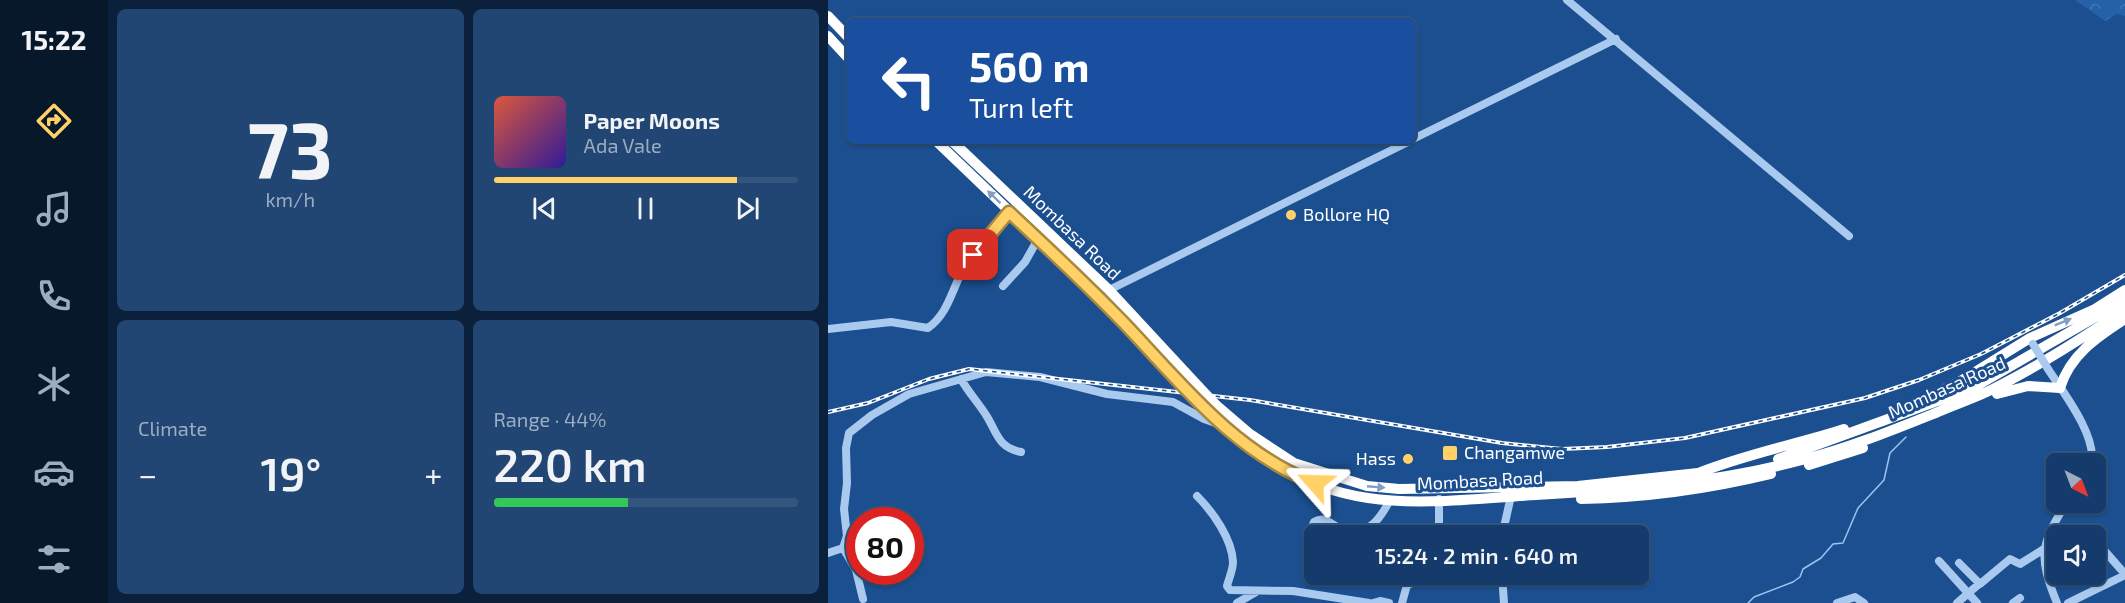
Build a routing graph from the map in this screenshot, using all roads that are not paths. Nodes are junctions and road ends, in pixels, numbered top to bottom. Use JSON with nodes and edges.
{"nodes":[{"id":1,"x":1567,"y":0,"type":"edge"},
{"id":2,"x":828,"y":16,"type":"edge"},
{"id":3,"x":846,"y":35,"type":"edge"},
{"id":4,"x":828,"y":36,"type":"edge"},
{"id":5,"x":1616,"y":39,"type":"junction"},
{"id":6,"x":846,"y":56,"type":"edge"},
{"id":7,"x":1416,"y":138,"type":"edge"},
{"id":8,"x":939,"y":144,"type":"edge"},
{"id":9,"x":955,"y":144,"type":"edge"},
{"id":10,"x":1403,"y":144,"type":"edge"},
{"id":11,"x":1009,"y":212,"type":"junction"},
{"id":12,"x":1849,"y":236,"type":"dead end"},
{"id":13,"x":1038,"y":239,"type":"junction"},
{"id":14,"x":1003,"y":286,"type":"dead end"},
{"id":15,"x":1109,"y":290,"type":"junction"},
{"id":16,"x":2125,"y":290,"type":"edge"},
{"id":17,"x":2125,"y":300,"type":"edge"},
{"id":18,"x":2125,"y":310,"type":"edge"},
{"id":19,"x":2125,"y":319,"type":"edge"},
{"id":20,"x":828,"y":330,"type":"edge"},
{"id":21,"x":2032,"y":341,"type":"junction"},
{"id":22,"x":961,"y":379,"type":"junction"},
{"id":23,"x":2060,"y":388,"type":"junction"},
{"id":24,"x":1222,"y":425,"type":"junction"},
{"id":25,"x":1021,"y":452,"type":"dead end"},
{"id":26,"x":2094,"y":453,"type":"edge"},
{"id":27,"x":1701,"y":472,"type":"junction"},
{"id":28,"x":1528,"y":495,"type":"junction"},
{"id":29,"x":1197,"y":496,"type":"dead end"},
{"id":30,"x":1510,"y":496,"type":"junction"},
{"id":31,"x":1439,"y":499,"type":"junction"},
{"id":32,"x":1390,"y":500,"type":"junction"},
{"id":33,"x":2060,"y":513,"type":"edge"},
{"id":34,"x":1313,"y":525,"type":"edge"},
{"id":35,"x":1332,"y":525,"type":"edge"},
{"id":36,"x":1375,"y":525,"type":"edge"},
{"id":37,"x":1439,"y":525,"type":"edge"},
{"id":38,"x":1504,"y":525,"type":"edge"},
{"id":39,"x":843,"y":548,"type":"junction"},
{"id":40,"x":2044,"y":549,"type":"junction"},
{"id":41,"x":828,"y":553,"type":"edge"},
{"id":42,"x":2106,"y":553,"type":"edge"},
{"id":43,"x":1939,"y":561,"type":"dead end"},
{"id":44,"x":1959,"y":563,"type":"dead end"},
{"id":45,"x":2125,"y":575,"type":"edge"},
{"id":46,"x":1979,"y":584,"type":"junction"},
{"id":47,"x":1407,"y":585,"type":"edge"},
{"id":48,"x":1503,"y":585,"type":"edge"},
{"id":49,"x":1260,"y":590,"type":"junction"},
{"id":50,"x":1968,"y":593,"type":"junction"},
{"id":51,"x":2020,"y":598,"type":"dead end"},
{"id":52,"x":863,"y":599,"type":"dead end"},
{"id":53,"x":1237,"y":603,"type":"edge"},
{"id":54,"x":1371,"y":603,"type":"edge"},
{"id":55,"x":1389,"y":603,"type":"edge"},
{"id":56,"x":1402,"y":603,"type":"edge"},
{"id":57,"x":1504,"y":603,"type":"edge"},
{"id":58,"x":1837,"y":603,"type":"edge"},
{"id":59,"x":1864,"y":603,"type":"edge"},
{"id":60,"x":1957,"y":603,"type":"edge"},
{"id":61,"x":1977,"y":603,"type":"edge"},
{"id":62,"x":2013,"y":603,"type":"edge"},
{"id":63,"x":2057,"y":603,"type":"edge"},
{"id":64,"x":2067,"y":603,"type":"edge"}],
"edges":[{"from":1,"to":5,"type":"street"},
{"from":2,"to":3,"type":"highway"},
{"from":4,"to":6,"type":"highway"},
{"from":5,"to":7,"type":"street"},
{"from":5,"to":12,"type":"street"},
{"from":11,"to":8,"type":"highway","name":"Mombasa Road","one_way":true},
{"from":9,"to":15,"type":"highway","name":"Mombasa Road"},
{"from":10,"to":15,"type":"street"},
{"from":11,"to":13,"type":"highway","name":"Mombasa Road"},
{"from":11,"to":20,"type":"street"},
{"from":13,"to":14,"type":"street"},
{"from":13,"to":24,"type":"highway","name":"Mombasa Road","bridge":true},
{"from":15,"to":27,"type":"highway","name":"Mombasa Road","one_way":true,"bridge":true},
{"from":21,"to":16,"type":"highway","one_way":true},
{"from":17,"to":27,"type":"highway","name":"Mombasa Road"},
{"from":18,"to":28,"type":"highway","name":"Mombasa Road"},
{"from":19,"to":23,"type":"highway"},
{"from":21,"to":23,"type":"street","bridge":true},
{"from":21,"to":27,"type":"highway"},
{"from":22,"to":24,"type":"street"},
{"from":22,"to":25,"type":"street"},
{"from":22,"to":39,"type":"street"},
{"from":23,"to":26,"type":"street"},
{"from":23,"to":28,"type":"highway"},
{"from":24,"to":32,"type":"highway","name":"Mombasa Road"},
{"from":28,"to":30,"type":"highway","name":"Mombasa Road"},
{"from":29,"to":49,"type":"street"},
{"from":30,"to":31,"type":"highway","name":"Mombasa Road"},
{"from":30,"to":38,"type":"street"},
{"from":31,"to":32,"type":"highway","name":"Mombasa Road"},
{"from":31,"to":37,"type":"street"},
{"from":32,"to":36,"type":"street"},
{"from":33,"to":40,"type":"street"},
{"from":34,"to":35,"type":"street"},
{"from":39,"to":41,"type":"street"},
{"from":39,"to":52,"type":"street"},
{"from":40,"to":46,"type":"street"},
{"from":40,"to":63,"type":"street"},
{"from":42,"to":45,"type":"street"},
{"from":43,"to":50,"type":"street"},
{"from":44,"to":46,"type":"street"},
{"from":45,"to":64,"type":"street"},
{"from":46,"to":50,"type":"street"},
{"from":47,"to":56,"type":"street"},
{"from":48,"to":57,"type":"street"},
{"from":49,"to":53,"type":"street"},
{"from":49,"to":54,"type":"street"},
{"from":50,"to":60,"type":"street"},
{"from":50,"to":61,"type":"street"},
{"from":51,"to":62,"type":"street"},
{"from":54,"to":55,"type":"street"},
{"from":58,"to":59,"type":"street"}]}
